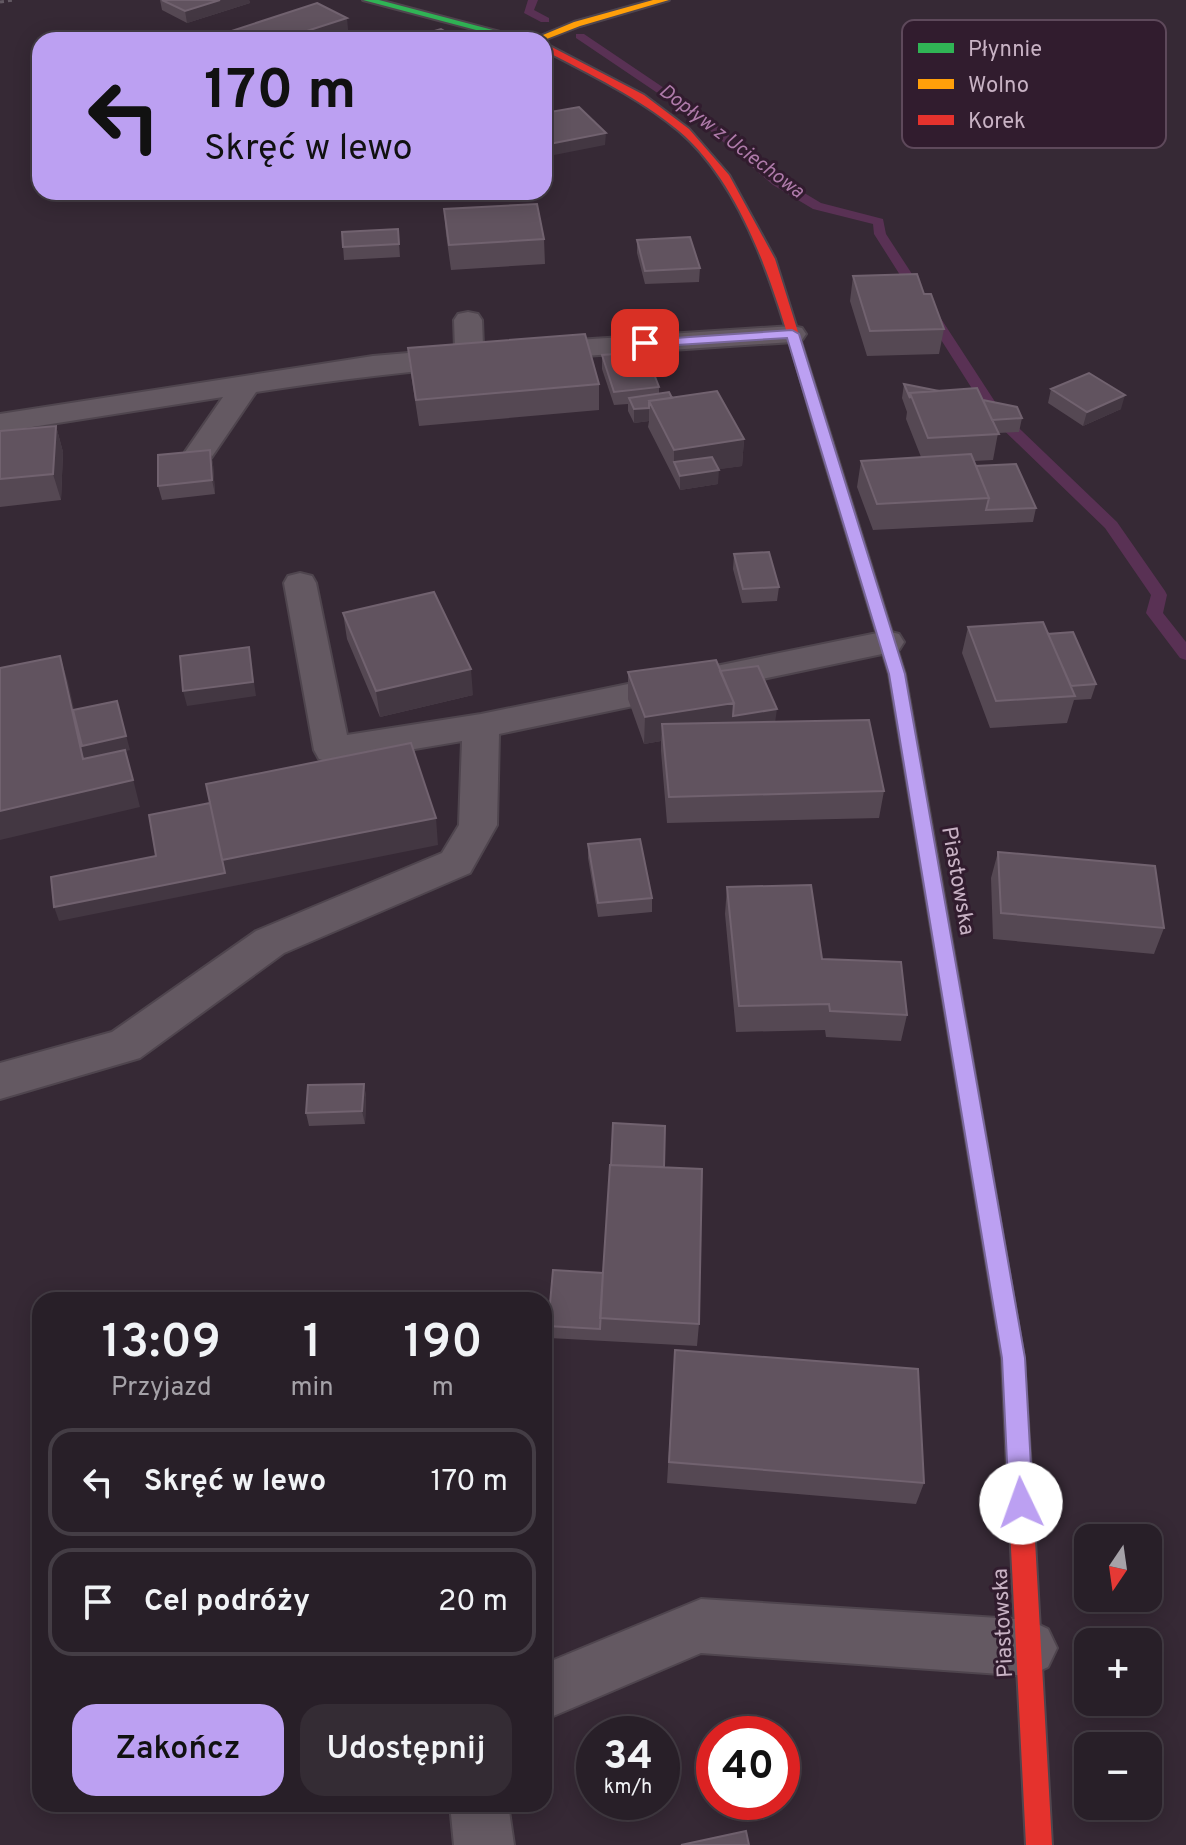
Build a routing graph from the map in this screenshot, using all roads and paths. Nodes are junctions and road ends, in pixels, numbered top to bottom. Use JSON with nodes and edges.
{"nodes":[{"id":1,"x":14,"y":0,"type":"edge"},
{"id":2,"x":368,"y":0,"type":"edge"},
{"id":3,"x":664,"y":0,"type":"edge"},
{"id":4,"x":0,"y":2,"type":"edge"},
{"id":5,"x":494,"y":32,"type":"edge"},
{"id":6,"x":552,"y":34,"type":"edge"},
{"id":7,"x":552,"y":49,"type":"edge"},
{"id":8,"x":468,"y":320,"type":"dead end"},
{"id":9,"x":792,"y":334,"type":"junction"},
{"id":10,"x":469,"y":355,"type":"junction"},
{"id":11,"x":247,"y":384,"type":"junction"},
{"id":12,"x":0,"y":423,"type":"edge"},
{"id":13,"x":200,"y":452,"type":"edge"},
{"id":14,"x":300,"y":583,"type":"dead end"},
{"id":15,"x":887,"y":642,"type":"junction"},
{"id":16,"x":481,"y":726,"type":"junction"},
{"id":17,"x":0,"y":1081,"type":"edge"},
{"id":18,"x":1029,"y":1648,"type":"junction"},
{"id":19,"x":552,"y":1689,"type":"edge"},
{"id":20,"x":480,"y":1812,"type":"edge"},
{"id":21,"x":484,"y":1845,"type":"edge"},
{"id":22,"x":1039,"y":1845,"type":"edge"}],
"edges":[{"from":1,"to":4,"type":"path"},
{"from":2,"to":5,"type":"street"},
{"from":3,"to":6,"type":"street"},
{"from":7,"to":9,"type":"street","name":"Piastowska"},
{"from":8,"to":10,"type":"lane"},
{"from":9,"to":10,"type":"lane"},
{"from":9,"to":15,"type":"street","name":"Piastowska"},
{"from":10,"to":11,"type":"lane"},
{"from":11,"to":12,"type":"lane"},
{"from":11,"to":13,"type":"lane"},
{"from":14,"to":16,"type":"lane"},
{"from":15,"to":16,"type":"lane"},
{"from":15,"to":18,"type":"street","name":"Piastowska"},
{"from":16,"to":17,"type":"lane"},
{"from":18,"to":19,"type":"lane"},
{"from":18,"to":22,"type":"street","name":"Piastowska"},
{"from":20,"to":21,"type":"lane"}]}
